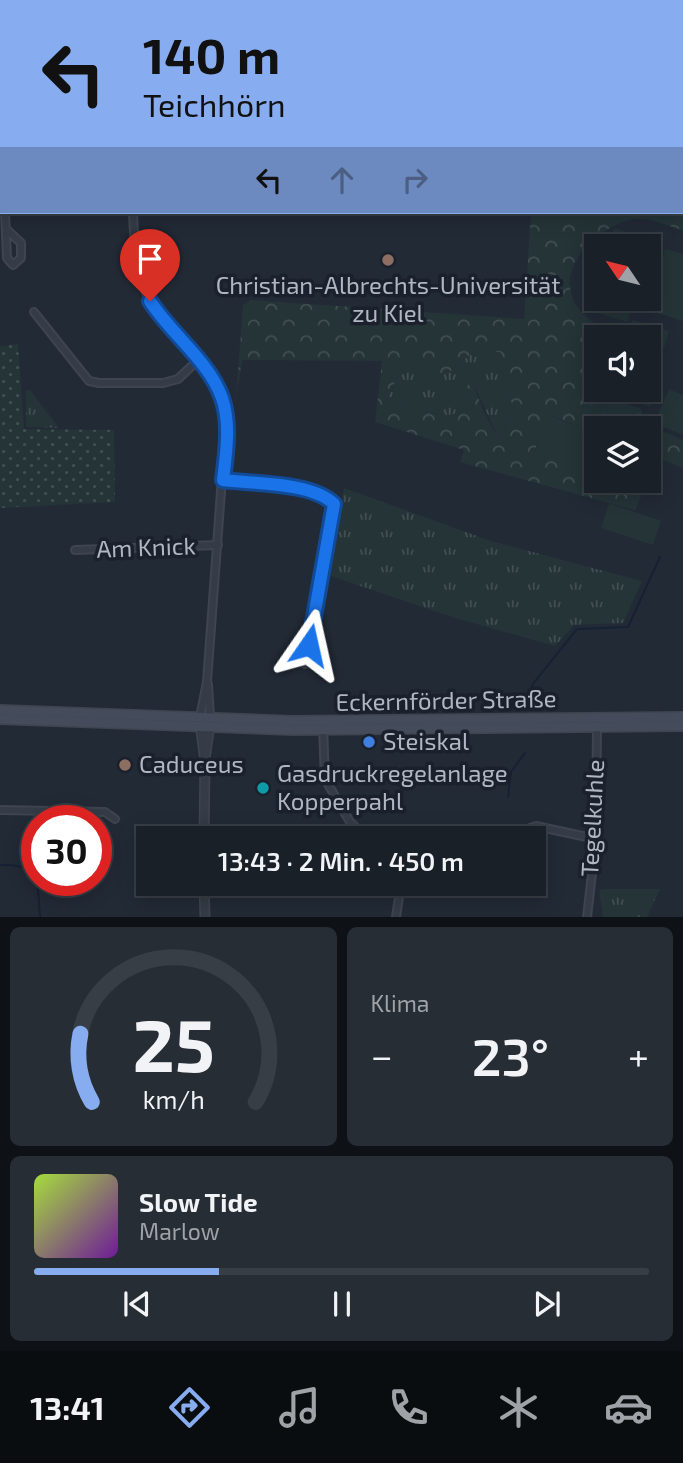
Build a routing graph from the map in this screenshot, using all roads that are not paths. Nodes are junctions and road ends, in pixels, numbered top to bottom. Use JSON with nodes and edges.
{"nodes":[{"id":1,"x":5,"y":214,"type":"edge"},
{"id":2,"x":133,"y":214,"type":"edge"},
{"id":3,"x":6,"y":229,"type":"junction"},
{"id":4,"x":34,"y":312,"type":"dead end"},
{"id":5,"x":197,"y":361,"type":"junction"},
{"id":6,"x":223,"y":480,"type":"junction"},
{"id":7,"x":218,"y":545,"type":"junction"},
{"id":8,"x":75,"y":550,"type":"dead end"},
{"id":9,"x":305,"y":664,"type":"dead end"},
{"id":10,"x":0,"y":709,"type":"edge"},
{"id":11,"x":205,"y":717,"type":"junction"},
{"id":12,"x":683,"y":717,"type":"edge"},
{"id":13,"x":0,"y":719,"type":"edge"},
{"id":14,"x":597,"y":723,"type":"junction"},
{"id":15,"x":323,"y":726,"type":"junction"},
{"id":16,"x":683,"y":726,"type":"edge"},
{"id":17,"x":205,"y":728,"type":"junction"},
{"id":18,"x":0,"y":810,"type":"edge"},
{"id":19,"x":115,"y":820,"type":"dead end"},
{"id":20,"x":204,"y":826,"type":"edge"},
{"id":21,"x":354,"y":826,"type":"edge"},
{"id":22,"x":546,"y":829,"type":"edge"},
{"id":23,"x":596,"y":839,"type":"junction"},
{"id":24,"x":204,"y":896,"type":"edge"},
{"id":25,"x":399,"y":896,"type":"edge"},
{"id":26,"x":205,"y":917,"type":"edge"},
{"id":27,"x":396,"y":917,"type":"edge"},
{"id":28,"x":587,"y":917,"type":"edge"}],
"edges":[{"from":1,"to":3,"type":"street"},
{"from":2,"to":5,"type":"street"},
{"from":3,"to":3,"type":"street"},
{"from":4,"to":5,"type":"street"},
{"from":5,"to":6,"type":"street"},
{"from":6,"to":7,"type":"street"},
{"from":6,"to":9,"type":"street"},
{"from":7,"to":8,"type":"street","name":"Am Knick"},
{"from":7,"to":11,"type":"street"},
{"from":10,"to":11,"type":"main road","name":"Eckernförder Straße"},
{"from":11,"to":15,"type":"main road","name":"Eckernförder Straße"},
{"from":11,"to":17,"type":"street"},
{"from":12,"to":14,"type":"main road","name":"Eckernförder Straße"},
{"from":13,"to":17,"type":"main road","name":"Eckernförder Straße"},
{"from":14,"to":15,"type":"main road","name":"Eckernförder Straße"},
{"from":14,"to":16,"type":"main road","name":"Eckernförder Straße"},
{"from":14,"to":23,"type":"street","name":"Tegelkuhle"},
{"from":15,"to":17,"type":"main road","name":"Eckernförder Straße"},
{"from":15,"to":21,"type":"street"},
{"from":17,"to":20,"type":"street"},
{"from":18,"to":19,"type":"street"},
{"from":22,"to":23,"type":"street"},
{"from":23,"to":28,"type":"street","name":"Tegelkuhle"},
{"from":24,"to":26,"type":"street"},
{"from":25,"to":27,"type":"street"}]}
